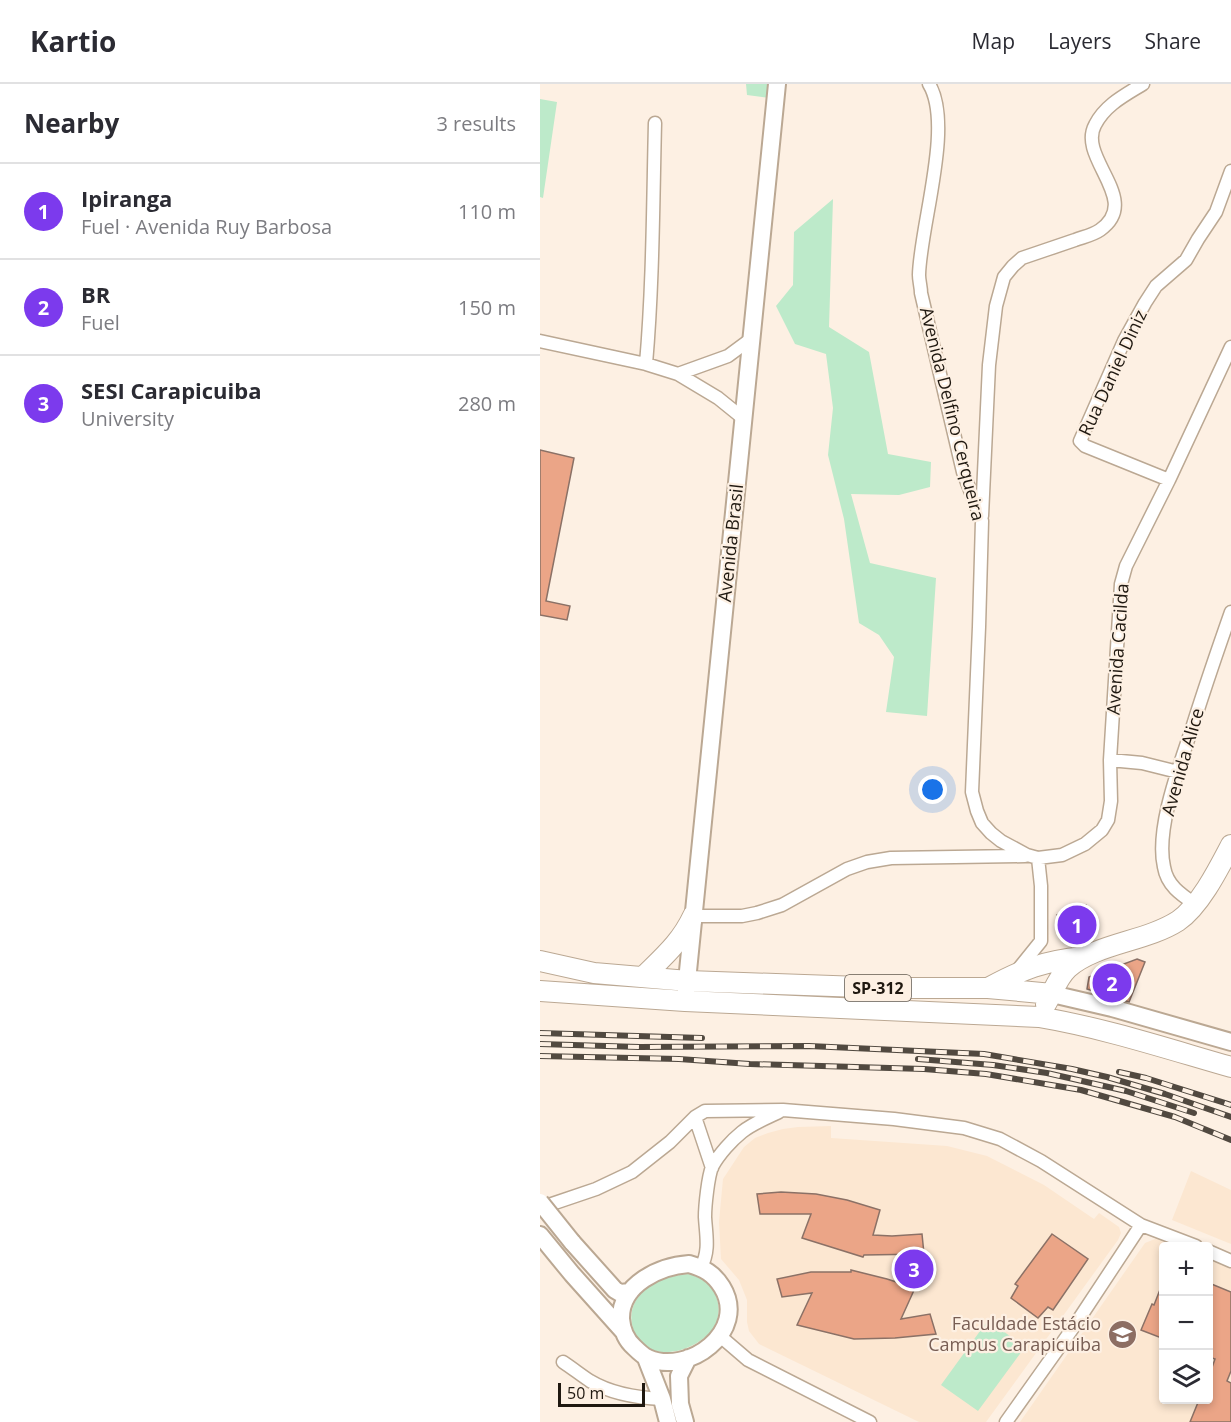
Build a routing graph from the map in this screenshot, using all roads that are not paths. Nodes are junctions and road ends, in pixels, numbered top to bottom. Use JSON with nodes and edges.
{"nodes":[{"id":1,"x":777,"y":84,"type":"edge"},
{"id":2,"x":929,"y":84,"type":"edge"},
{"id":3,"x":1143,"y":84,"type":"edge"},
{"id":4,"x":655,"y":123,"type":"dead end"},
{"id":5,"x":1231,"y":171,"type":"edge"},
{"id":6,"x":752,"y":339,"type":"junction"},
{"id":7,"x":540,"y":341,"type":"edge"},
{"id":8,"x":1231,"y":347,"type":"edge"},
{"id":9,"x":646,"y":364,"type":"junction"},
{"id":10,"x":678,"y":374,"type":"junction"},
{"id":11,"x":744,"y":419,"type":"junction"},
{"id":12,"x":1169,"y":480,"type":"junction"},
{"id":13,"x":982,"y":521,"type":"junction"},
{"id":14,"x":1231,"y":612,"type":"edge"},
{"id":15,"x":1110,"y":760,"type":"junction"},
{"id":16,"x":1178,"y":772,"type":"junction"},
{"id":17,"x":1231,"y":845,"type":"edge"},
{"id":18,"x":1032,"y":857,"type":"junction"},
{"id":19,"x":1195,"y":904,"type":"junction"},
{"id":20,"x":693,"y":916,"type":"junction"},
{"id":21,"x":1041,"y":941,"type":"junction"},
{"id":22,"x":1083,"y":957,"type":"junction"},
{"id":23,"x":1056,"y":960,"type":"junction"},
{"id":24,"x":540,"y":961,"type":"edge"},
{"id":25,"x":1016,"y":973,"type":"junction"},
{"id":26,"x":644,"y":977,"type":"junction"},
{"id":27,"x":688,"y":981,"type":"junction"},
{"id":28,"x":988,"y":988,"type":"junction"},
{"id":29,"x":540,"y":992,"type":"edge"},
{"id":30,"x":1052,"y":994,"type":"junction"},
{"id":31,"x":685,"y":1001,"type":"junction"},
{"id":32,"x":1039,"y":1017,"type":"junction"},
{"id":33,"x":1231,"y":1042,"type":"edge"},
{"id":34,"x":1231,"y":1067,"type":"edge"},
{"id":35,"x":783,"y":1110,"type":"junction"},
{"id":36,"x":695,"y":1117,"type":"junction"},
{"id":37,"x":712,"y":1168,"type":"junction"},
{"id":38,"x":540,"y":1202,"type":"edge"},
{"id":39,"x":540,"y":1208,"type":"edge"},
{"id":40,"x":1141,"y":1226,"type":"junction"},
{"id":41,"x":540,"y":1235,"type":"edge"},
{"id":42,"x":1185,"y":1242,"type":"edge"},
{"id":43,"x":1213,"y":1253,"type":"edge"},
{"id":44,"x":1231,"y":1261,"type":"edge"},
{"id":45,"x":701,"y":1267,"type":"junction"},
{"id":46,"x":630,"y":1292,"type":"junction"},
{"id":47,"x":623,"y":1332,"type":"junction"},
{"id":48,"x":720,"y":1336,"type":"junction"},
{"id":49,"x":646,"y":1358,"type":"junction"},
{"id":50,"x":688,"y":1358,"type":"junction"},
{"id":51,"x":563,"y":1362,"type":"dead end"},
{"id":52,"x":662,"y":1399,"type":"junction"},
{"id":53,"x":668,"y":1422,"type":"edge"},
{"id":54,"x":685,"y":1422,"type":"edge"},
{"id":55,"x":870,"y":1422,"type":"edge"},
{"id":56,"x":1006,"y":1422,"type":"edge"}],
"edges":[{"from":1,"to":6,"type":"main road","name":"Avenida Brasil"},
{"from":2,"to":13,"type":"street","name":"Avenida Delfino Cerqueira"},
{"from":3,"to":13,"type":"street"},
{"from":4,"to":9,"type":"street"},
{"from":5,"to":12,"type":"street","name":"Rua Daniel Diniz"},
{"from":6,"to":10,"type":"street"},
{"from":6,"to":11,"type":"main road","name":"Avenida Brasil"},
{"from":7,"to":9,"type":"street"},
{"from":8,"to":12,"type":"street","name":"Avenida Cacilda"},
{"from":9,"to":10,"type":"street"},
{"from":10,"to":11,"type":"street"},
{"from":11,"to":20,"type":"main road","name":"Avenida Brasil"},
{"from":12,"to":15,"type":"street","name":"Avenida Cacilda"},
{"from":13,"to":18,"type":"street","name":"Avenida Delfino Cerqueira"},
{"from":14,"to":16,"type":"street","name":"Avenida Alice"},
{"from":15,"to":16,"type":"street"},
{"from":15,"to":18,"type":"street","name":"Avenida Cacilda"},
{"from":16,"to":19,"type":"street","name":"Avenida Alice"},
{"from":17,"to":19,"type":"main road"},
{"from":18,"to":20,"type":"street","name":"Avenida Cacilda"},
{"from":18,"to":21,"type":"street"},
{"from":19,"to":22,"type":"main road"},
{"from":20,"to":26,"type":"main road"},
{"from":20,"to":27,"type":"main road","name":"Avenida Brasil"},
{"from":21,"to":23,"type":"street"},
{"from":21,"to":25,"type":"street"},
{"from":22,"to":23,"type":"main road"},
{"from":22,"to":30,"type":"main road"},
{"from":23,"to":25,"type":"main road"},
{"from":24,"to":26,"type":"main road","number":"SP-312"},
{"from":25,"to":28,"type":"main road"},
{"from":26,"to":27,"type":"main road","number":"SP-312"},
{"from":27,"to":28,"type":"main road","number":"SP-312"},
{"from":27,"to":31,"type":"main road","name":"Avenida Brasil"},
{"from":28,"to":30,"type":"main road","number":"SP-312"},
{"from":29,"to":31,"type":"main road","number":"SP-312"},
{"from":30,"to":32,"type":"main road"},
{"from":30,"to":33,"type":"main road","number":"SP-312"},
{"from":31,"to":32,"type":"main road","number":"SP-312"},
{"from":32,"to":34,"type":"main road","number":"SP-312"},
{"from":35,"to":36,"type":"street"},
{"from":35,"to":37,"type":"street"},
{"from":35,"to":40,"type":"street"},
{"from":36,"to":37,"type":"street"},
{"from":36,"to":39,"type":"street"},
{"from":37,"to":45,"type":"street"},
{"from":38,"to":46,"type":"main road","bridge":true},
{"from":40,"to":42,"type":"street"},
{"from":40,"to":56,"type":"street"},
{"from":41,"to":47,"type":"main road"},
{"from":43,"to":44,"type":"street"},
{"from":45,"to":46,"type":"main road"},
{"from":45,"to":48,"type":"main road"},
{"from":46,"to":47,"type":"main road"},
{"from":47,"to":49,"type":"main road"},
{"from":48,"to":50,"type":"main road"},
{"from":48,"to":55,"type":"street"},
{"from":49,"to":50,"type":"main road"},
{"from":49,"to":52,"type":"main road"},
{"from":50,"to":54,"type":"main road"},
{"from":51,"to":52,"type":"street"},
{"from":52,"to":53,"type":"main road"}]}
